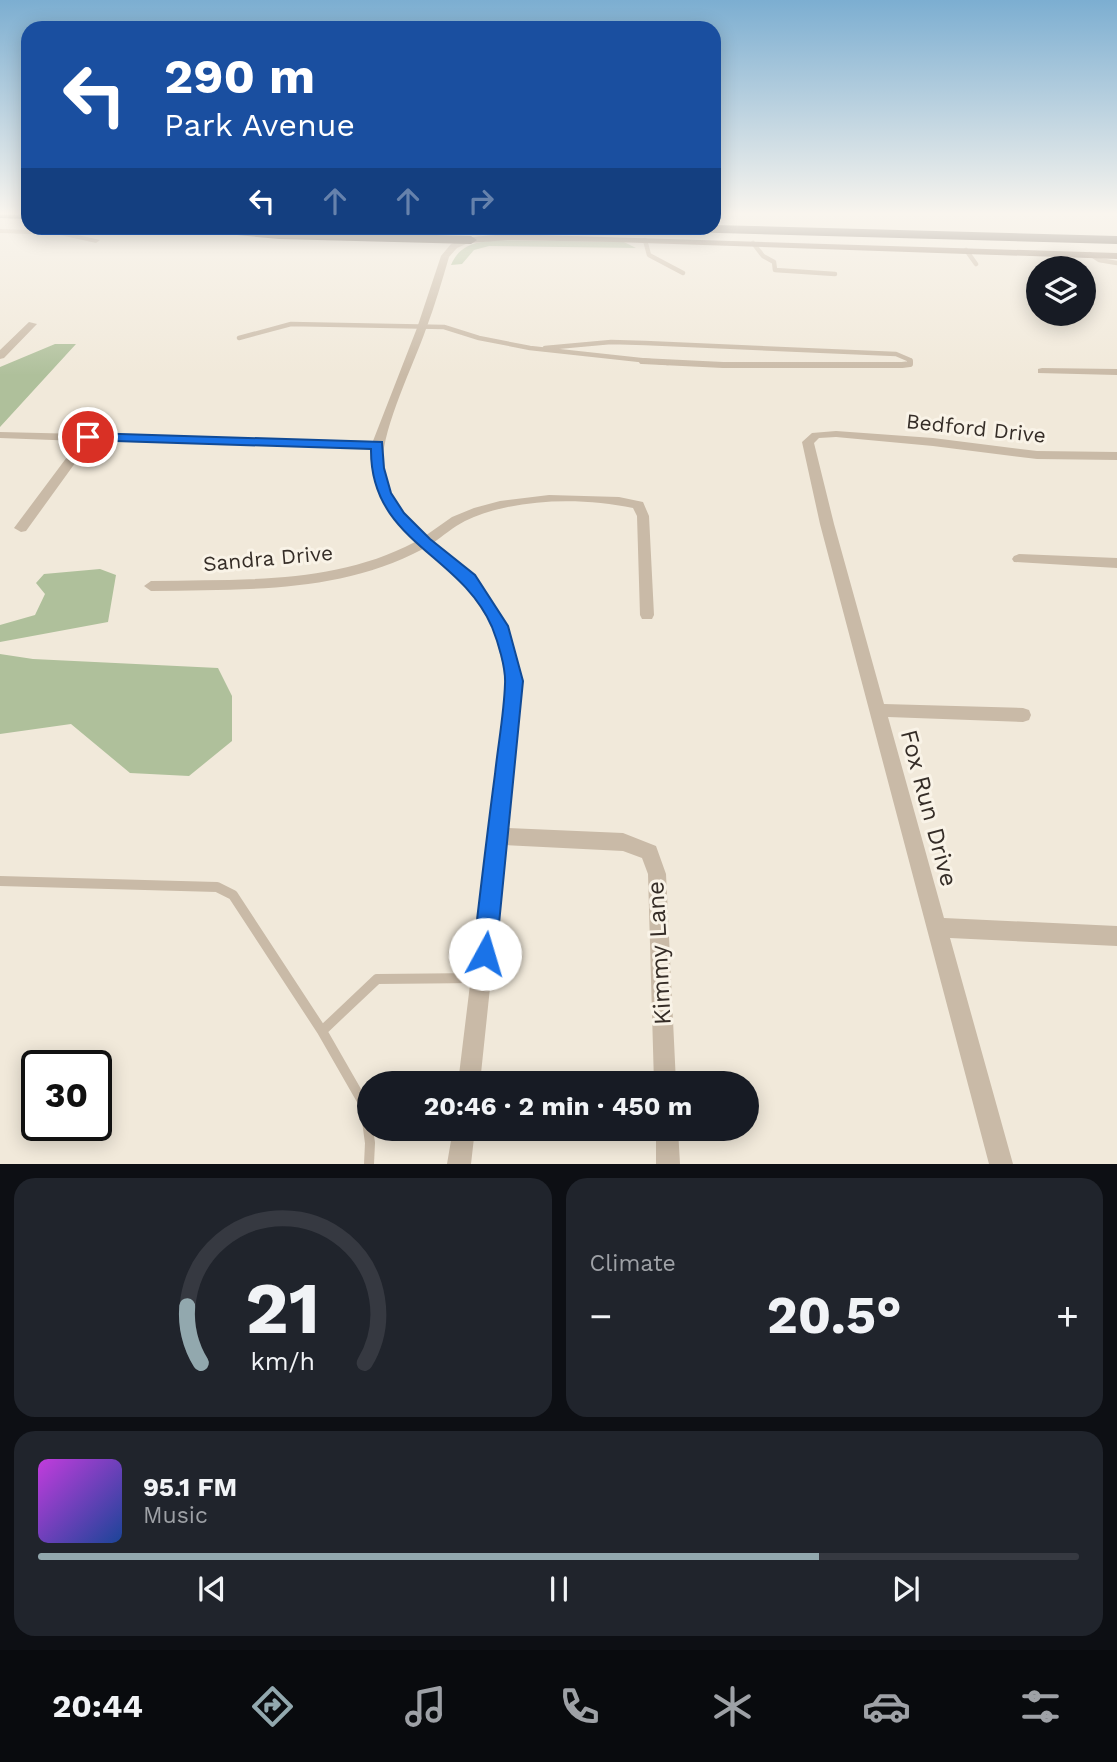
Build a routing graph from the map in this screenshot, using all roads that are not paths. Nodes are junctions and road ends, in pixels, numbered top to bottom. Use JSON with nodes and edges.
{"nodes":[{"id":1,"x":441,"y":266,"type":"edge"},
{"id":2,"x":670,"y":266,"type":"edge"},
{"id":3,"x":774,"y":266,"type":"edge"},
{"id":4,"x":683,"y":273,"type":"dead end"},
{"id":5,"x":835,"y":274,"type":"dead end"},
{"id":6,"x":32,"y":324,"type":"dead end"},
{"id":7,"x":422,"y":328,"type":"junction"},
{"id":8,"x":240,"y":338,"type":"dead end"},
{"id":9,"x":545,"y":348,"type":"junction"},
{"id":10,"x":0,"y":356,"type":"edge"},
{"id":11,"x":1042,"y":371,"type":"dead end"},
{"id":12,"x":1117,"y":372,"type":"edge"},
{"id":13,"x":0,"y":435,"type":"edge"},
{"id":14,"x":88,"y":437,"type":"junction"},
{"id":15,"x":377,"y":445,"type":"junction"},
{"id":16,"x":1117,"y":456,"type":"edge"},
{"id":17,"x":814,"y":464,"type":"joint"},
{"id":18,"x":21,"y":528,"type":"dead end"},
{"id":19,"x":424,"y":543,"type":"junction"},
{"id":20,"x":1019,"y":559,"type":"dead end"},
{"id":21,"x":1117,"y":563,"type":"edge"},
{"id":22,"x":151,"y":586,"type":"dead end"},
{"id":23,"x":647,"y":615,"type":"dead end"},
{"id":24,"x":877,"y":710,"type":"junction"},
{"id":25,"x":1023,"y":715,"type":"dead end"},
{"id":26,"x":496,"y":836,"type":"junction"},
{"id":27,"x":0,"y":881,"type":"edge"},
{"id":28,"x":936,"y":928,"type":"junction"},
{"id":29,"x":1117,"y":936,"type":"edge"},
{"id":30,"x":482,"y":978,"type":"junction"},
{"id":31,"x":322,"y":1031,"type":"junction"},
{"id":32,"x":470,"y":1071,"type":"edge"},
{"id":33,"x":665,"y":1071,"type":"edge"},
{"id":34,"x":462,"y":1141,"type":"edge"},
{"id":35,"x":667,"y":1141,"type":"edge"},
{"id":36,"x":369,"y":1164,"type":"edge"},
{"id":37,"x":459,"y":1164,"type":"edge"},
{"id":38,"x":668,"y":1164,"type":"edge"},
{"id":39,"x":1001,"y":1164,"type":"edge"}],
"edges":[{"from":1,"to":7,"type":"street"},
{"from":2,"to":4,"type":"lane"},
{"from":3,"to":5,"type":"lane"},
{"from":6,"to":10,"type":"street"},
{"from":7,"to":8,"type":"lane"},
{"from":7,"to":9,"type":"lane"},
{"from":7,"to":15,"type":"street"},
{"from":9,"to":9,"type":"lane"},
{"from":11,"to":12,"type":"street"},
{"from":13,"to":14,"type":"street"},
{"from":14,"to":15,"type":"street"},
{"from":14,"to":18,"type":"street"},
{"from":15,"to":19,"type":"street"},
{"from":16,"to":17,"type":"street","name":"Bedford Drive"},
{"from":17,"to":24,"type":"street","name":"Fox Run Drive"},
{"from":19,"to":22,"type":"street","name":"Sandra Drive"},
{"from":19,"to":23,"type":"street","name":"Sandra Drive"},
{"from":19,"to":26,"type":"street"},
{"from":20,"to":21,"type":"street"},
{"from":24,"to":25,"type":"street"},
{"from":24,"to":28,"type":"street","name":"Fox Run Drive"},
{"from":26,"to":30,"type":"street"},
{"from":26,"to":33,"type":"street","name":"Kimmy Lane"},
{"from":27,"to":31,"type":"lane"},
{"from":28,"to":29,"type":"street"},
{"from":28,"to":39,"type":"street","name":"Fox Run Drive"},
{"from":30,"to":31,"type":"lane"},
{"from":30,"to":32,"type":"street"},
{"from":31,"to":36,"type":"lane"},
{"from":34,"to":37,"type":"street"},
{"from":35,"to":38,"type":"street"}]}
